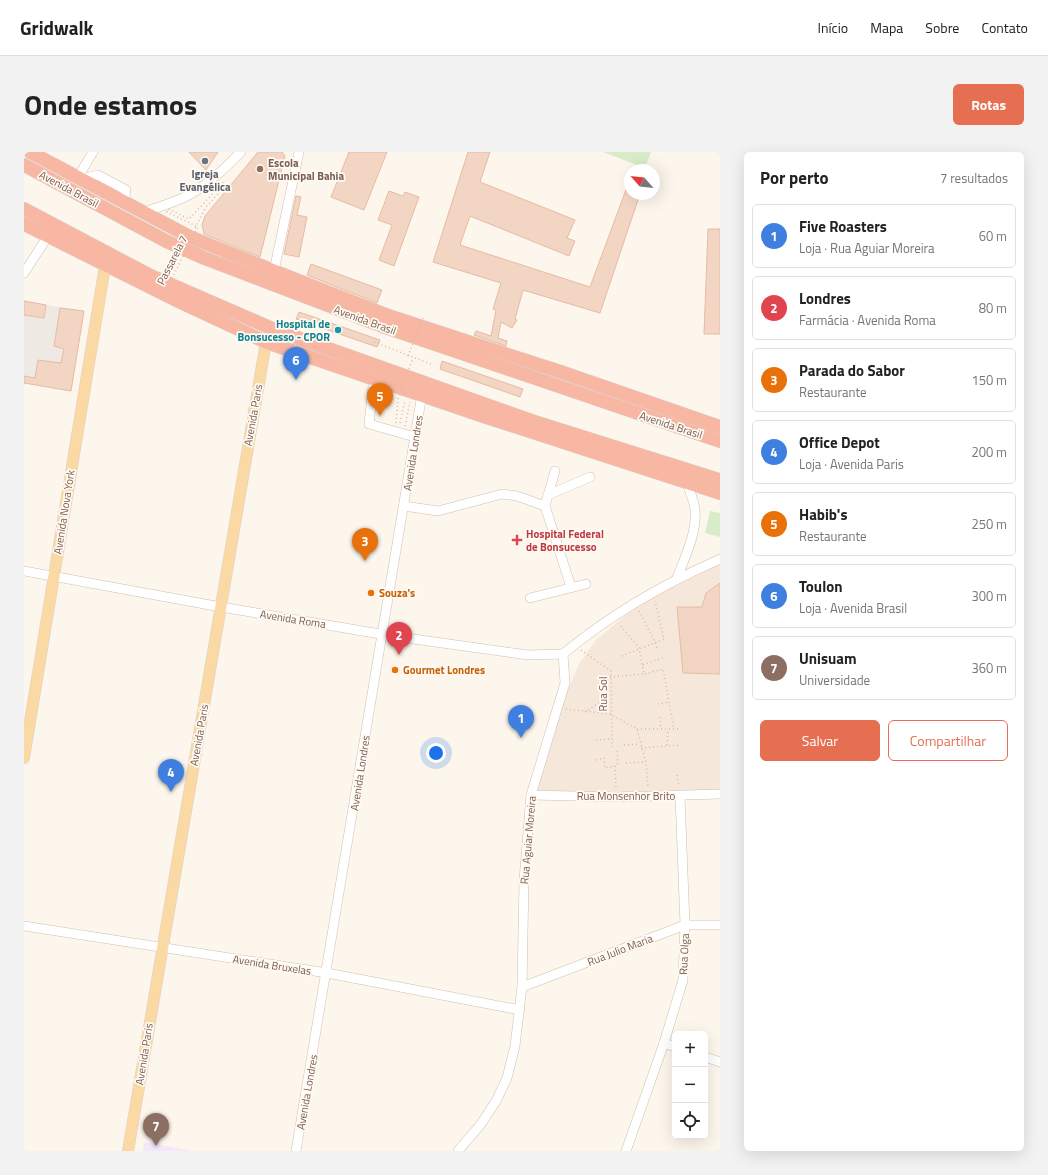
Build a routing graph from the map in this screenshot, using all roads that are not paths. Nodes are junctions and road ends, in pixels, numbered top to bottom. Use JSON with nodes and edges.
{"nodes":[{"id":1,"x":30,"y":152,"type":"edge"},
{"id":2,"x":93,"y":152,"type":"edge"},
{"id":3,"x":241,"y":152,"type":"edge"},
{"id":4,"x":290,"y":152,"type":"edge"},
{"id":5,"x":298,"y":156,"type":"edge"},
{"id":6,"x":24,"y":165,"type":"edge"},
{"id":7,"x":79,"y":178,"type":"junction"},
{"id":8,"x":24,"y":209,"type":"edge"},
{"id":9,"x":142,"y":213,"type":"junction"},
{"id":10,"x":24,"y":217,"type":"edge"},
{"id":11,"x":24,"y":224,"type":"edge"},
{"id":12,"x":48,"y":236,"type":"junction"},
{"id":13,"x":105,"y":266,"type":"junction"},
{"id":14,"x":25,"y":269,"type":"edge"},
{"id":15,"x":274,"y":271,"type":"junction"},
{"id":16,"x":266,"y":342,"type":"junction"},
{"id":17,"x":374,"y":378,"type":"junction"},
{"id":18,"x":422,"y":394,"type":"junction"},
{"id":19,"x":720,"y":427,"type":"edge"},
{"id":20,"x":416,"y":434,"type":"junction"},
{"id":21,"x":720,"y":441,"type":"edge"},
{"id":22,"x":555,"y":471,"type":"dead end"},
{"id":23,"x":590,"y":477,"type":"dead end"},
{"id":24,"x":720,"y":480,"type":"edge"},
{"id":25,"x":688,"y":483,"type":"junction"},
{"id":26,"x":720,"y":493,"type":"edge"},
{"id":27,"x":548,"y":495,"type":"junction"},
{"id":28,"x":404,"y":506,"type":"junction"},
{"id":29,"x":545,"y":506,"type":"junction"},
{"id":30,"x":720,"y":560,"type":"edge"},
{"id":31,"x":24,"y":571,"type":"edge"},
{"id":32,"x":54,"y":576,"type":"junction"},
{"id":33,"x":678,"y":578,"type":"junction"},
{"id":34,"x":586,"y":584,"type":"dead end"},
{"id":35,"x":571,"y":587,"type":"junction"},
{"id":36,"x":530,"y":598,"type":"dead end"},
{"id":37,"x":221,"y":607,"type":"junction"},
{"id":38,"x":383,"y":634,"type":"junction"},
{"id":39,"x":563,"y":654,"type":"junction"},
{"id":40,"x":24,"y":758,"type":"edge"},
{"id":41,"x":680,"y":792,"type":"junction"},
{"id":42,"x":720,"y":794,"type":"edge"},
{"id":43,"x":531,"y":795,"type":"junction"},
{"id":44,"x":686,"y":925,"type":"junction"},
{"id":45,"x":720,"y":925,"type":"edge"},
{"id":46,"x":24,"y":926,"type":"edge"},
{"id":47,"x":162,"y":948,"type":"junction"},
{"id":48,"x":327,"y":974,"type":"junction"},
{"id":49,"x":522,"y":987,"type":"junction"},
{"id":50,"x":520,"y":1010,"type":"junction"},
{"id":51,"x":664,"y":1043,"type":"junction"},
{"id":52,"x":672,"y":1046,"type":"edge"},
{"id":53,"x":708,"y":1058,"type":"edge"},
{"id":54,"x":720,"y":1062,"type":"edge"},
{"id":55,"x":128,"y":1151,"type":"edge"},
{"id":56,"x":296,"y":1151,"type":"edge"},
{"id":57,"x":458,"y":1151,"type":"edge"},
{"id":58,"x":626,"y":1151,"type":"edge"}],
"edges":[{"from":1,"to":7,"type":"highway","name":"Avenida Brasil"},
{"from":2,"to":7,"type":"street"},
{"from":3,"to":9,"type":"street"},
{"from":4,"to":5,"type":"street"},
{"from":5,"to":15,"type":"street"},
{"from":6,"to":9,"type":"highway"},
{"from":6,"to":21,"type":"highway","name":"Avenida Brasil"},
{"from":7,"to":9,"type":"highway","name":"Avenida Brasil"},
{"from":8,"to":24,"type":"highway"},
{"from":9,"to":15,"type":"highway","name":"Avenida Brasil"},
{"from":10,"to":12,"type":"highway"},
{"from":11,"to":12,"type":"highway"},
{"from":12,"to":13,"type":"highway"},
{"from":12,"to":14,"type":"street"},
{"from":13,"to":16,"type":"highway"},
{"from":13,"to":32,"type":"main road","name":"Avenida Nova York"},
{"from":15,"to":19,"type":"highway","name":"Avenida Brasil"},
{"from":16,"to":17,"type":"highway"},
{"from":16,"to":37,"type":"main road","name":"Avenida Paris"},
{"from":17,"to":18,"type":"highway"},
{"from":17,"to":20,"type":"street"},
{"from":18,"to":20,"type":"street","name":"Avenida Londres"},
{"from":18,"to":25,"type":"highway"},
{"from":20,"to":28,"type":"street","name":"Avenida Londres"},
{"from":22,"to":27,"type":"street"},
{"from":23,"to":27,"type":"street"},
{"from":25,"to":26,"type":"highway"},
{"from":25,"to":33,"type":"street"},
{"from":27,"to":29,"type":"street"},
{"from":28,"to":29,"type":"street"},
{"from":28,"to":38,"type":"street","name":"Avenida Londres"},
{"from":29,"to":35,"type":"street"},
{"from":30,"to":33,"type":"street"},
{"from":31,"to":32,"type":"street","name":"Avenida Roma"},
{"from":32,"to":37,"type":"street","name":"Avenida Roma"},
{"from":32,"to":40,"type":"main road","name":"Avenida Nova York"},
{"from":33,"to":39,"type":"street"},
{"from":34,"to":35,"type":"street"},
{"from":35,"to":36,"type":"street"},
{"from":37,"to":38,"type":"street","name":"Avenida Roma"},
{"from":37,"to":47,"type":"main road","name":"Avenida Paris"},
{"from":38,"to":39,"type":"street","name":"Avenida Roma"},
{"from":38,"to":48,"type":"street","name":"Avenida Londres"},
{"from":39,"to":43,"type":"street","name":"Rua Aguiar Moreira"},
{"from":41,"to":42,"type":"street","name":"Rua Monsenhor Brito"},
{"from":41,"to":43,"type":"street","name":"Rua Monsenhor Brito"},
{"from":41,"to":44,"type":"street","name":"Rua Olga"},
{"from":43,"to":49,"type":"street","name":"Rua Aguiar Moreira"},
{"from":44,"to":45,"type":"street","name":"Rua Julio Maria"},
{"from":44,"to":49,"type":"street","name":"Rua Julio Maria"},
{"from":44,"to":51,"type":"street","name":"Rua Olga"},
{"from":46,"to":47,"type":"street","name":"Avenida Bruxelas"},
{"from":47,"to":48,"type":"street","name":"Avenida Bruxelas"},
{"from":47,"to":55,"type":"main road","name":"Avenida Paris"},
{"from":48,"to":50,"type":"street","name":"Avenida Bruxelas"},
{"from":48,"to":56,"type":"street","name":"Avenida Londres"},
{"from":49,"to":50,"type":"street","name":"Rua Aguiar Moreira"},
{"from":50,"to":57,"type":"street","name":"Rua Aguiar Moreira"},
{"from":51,"to":52,"type":"street"},
{"from":51,"to":58,"type":"street","name":"Rua Olga"},
{"from":53,"to":54,"type":"street"}]}
